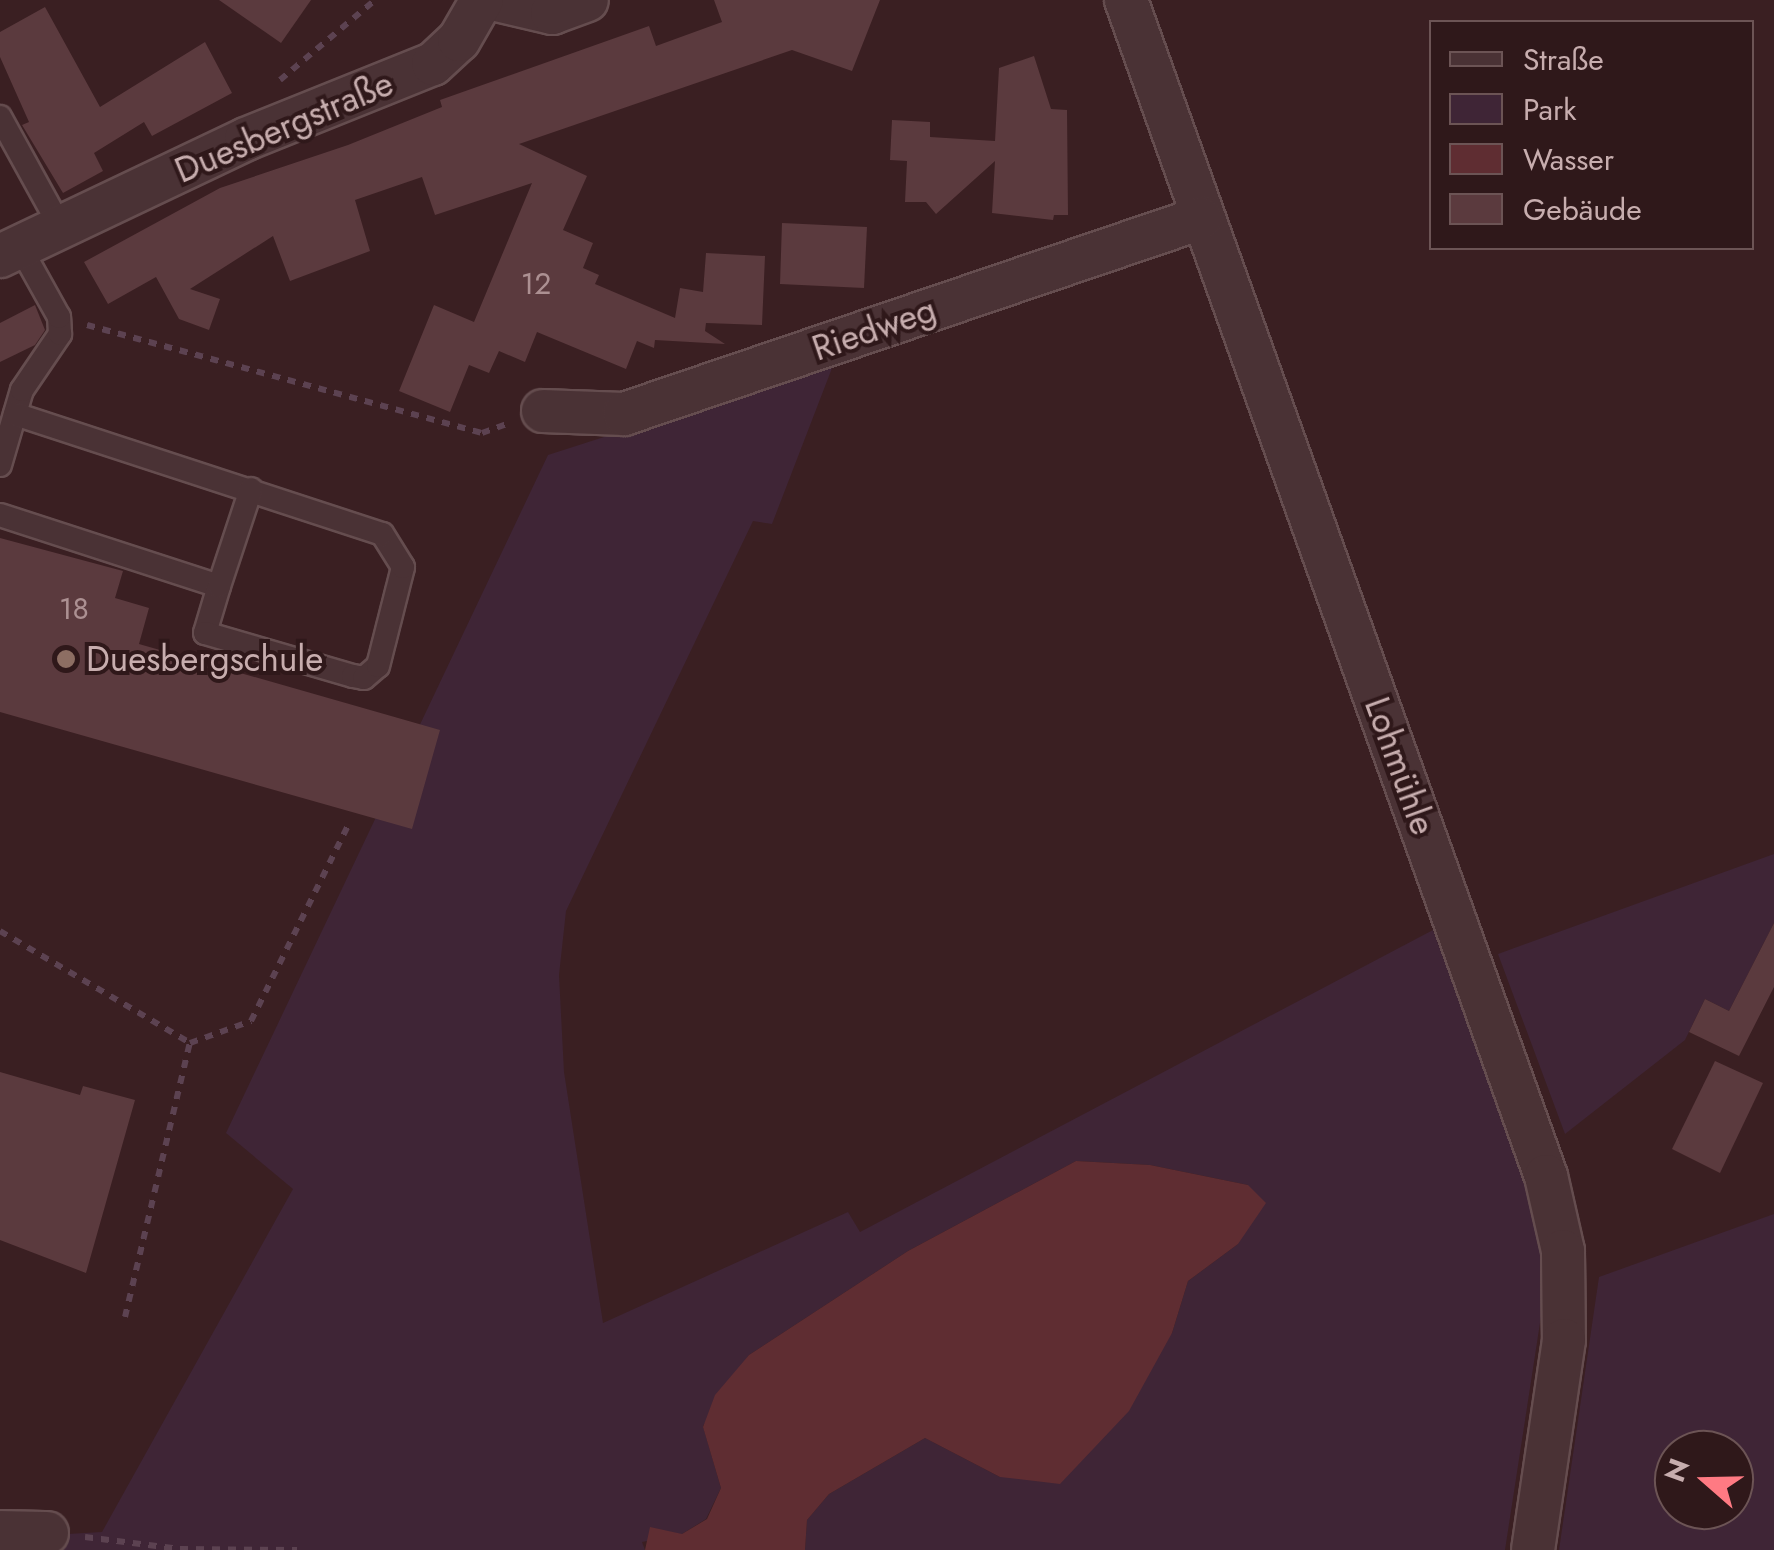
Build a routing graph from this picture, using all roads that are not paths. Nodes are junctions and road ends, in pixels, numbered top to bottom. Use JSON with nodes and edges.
{"nodes":[{"id":1,"x":482,"y":0,"type":"edge"},
{"id":2,"x":497,"y":0,"type":"edge"},
{"id":3,"x":586,"y":0,"type":"edge"},
{"id":4,"x":1126,"y":0,"type":"edge"},
{"id":5,"x":0,"y":117,"type":"edge"},
{"id":6,"x":1200,"y":218,"type":"junction"},
{"id":7,"x":60,"y":226,"type":"junction"},
{"id":8,"x":10,"y":251,"type":"edge"},
{"id":9,"x":543,"y":412,"type":"road end"},
{"id":10,"x":15,"y":414,"type":"junction"},
{"id":11,"x":0,"y":465,"type":"edge"},
{"id":12,"x":250,"y":489,"type":"junction"},
{"id":13,"x":0,"y":515,"type":"edge"},
{"id":14,"x":219,"y":586,"type":"junction"},
{"id":15,"x":0,"y":1532,"type":"edge"},
{"id":16,"x":56,"y":1534,"type":"road end"},
{"id":17,"x":1533,"y":1550,"type":"edge"}],
"edges":[{"from":1,"to":7,"type":"street","name":"Duesbergstraße"},
{"from":2,"to":3,"type":"street"},
{"from":4,"to":6,"type":"street","name":"Lohmühle"},
{"from":5,"to":7,"type":"lane"},
{"from":6,"to":9,"type":"street","name":"Riedweg"},
{"from":6,"to":17,"type":"street","name":"Lohmühle"},
{"from":7,"to":8,"type":"street","name":"Duesbergstraße"},
{"from":8,"to":10,"type":"lane"},
{"from":10,"to":11,"type":"lane"},
{"from":10,"to":12,"type":"lane"},
{"from":12,"to":14,"type":"lane"},
{"from":12,"to":14,"type":"lane"},
{"from":13,"to":14,"type":"lane"},
{"from":15,"to":16,"type":"street"}]}
